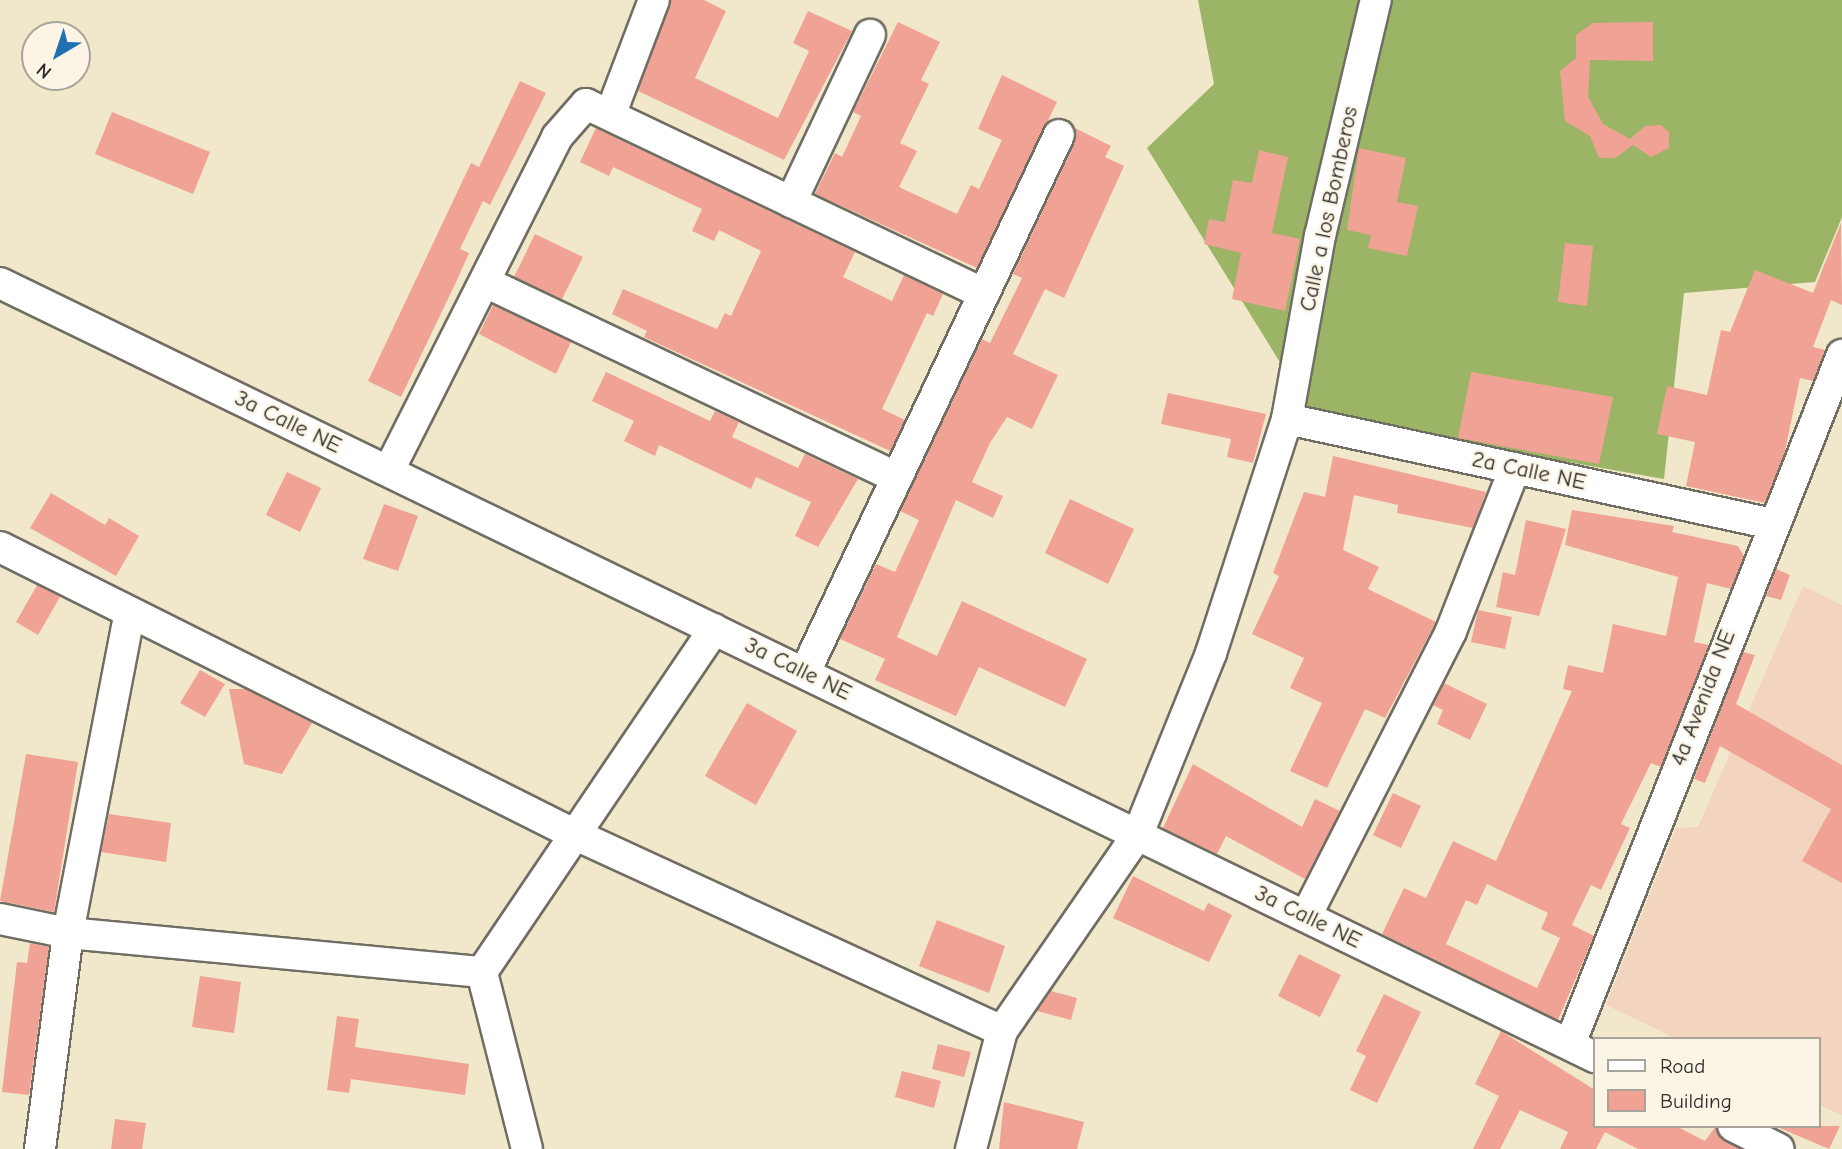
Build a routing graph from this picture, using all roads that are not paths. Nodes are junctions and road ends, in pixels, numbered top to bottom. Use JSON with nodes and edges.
{"nodes":[{"id":1,"x":654,"y":0,"type":"edge"},
{"id":2,"x":1376,"y":0,"type":"edge"},
{"id":3,"x":870,"y":35,"type":"dead end"},
{"id":4,"x":611,"y":113,"type":"junction"},
{"id":5,"x":1059,"y":135,"type":"dead end"},
{"id":6,"x":791,"y":202,"type":"junction"},
{"id":7,"x":485,"y":282,"type":"junction"},
{"id":8,"x":0,"y":283,"type":"edge"},
{"id":9,"x":984,"y":294,"type":"junction"},
{"id":10,"x":1842,"y":355,"type":"edge"},
{"id":11,"x":1287,"y":419,"type":"junction"},
{"id":12,"x":1515,"y":468,"type":"junction"},
{"id":13,"x":389,"y":471,"type":"junction"},
{"id":14,"x":897,"y":478,"type":"junction"},
{"id":15,"x":1770,"y":523,"type":"junction"},
{"id":16,"x":0,"y":547,"type":"edge"},
{"id":17,"x":129,"y":615,"type":"junction"},
{"id":18,"x":714,"y":629,"type":"junction"},
{"id":19,"x":805,"y":672,"type":"junction"},
{"id":20,"x":1138,"y":834,"type":"junction"},
{"id":21,"x":576,"y":835,"type":"junction"},
{"id":22,"x":1307,"y":916,"type":"junction"},
{"id":23,"x":0,"y":919,"type":"edge"},
{"id":24,"x":68,"y":933,"type":"junction"},
{"id":25,"x":482,"y":972,"type":"junction"},
{"id":26,"x":1002,"y":1031,"type":"junction"},
{"id":27,"x":1583,"y":1051,"type":"edge"},
{"id":28,"x":1737,"y":1128,"type":"edge"},
{"id":29,"x":40,"y":1149,"type":"edge"},
{"id":30,"x":527,"y":1149,"type":"edge"},
{"id":31,"x":971,"y":1149,"type":"edge"},
{"id":32,"x":1779,"y":1149,"type":"edge"}],
"edges":[{"from":1,"to":4,"type":"street"},
{"from":2,"to":11,"type":"street","name":"Calle a los Bomberos"},
{"from":3,"to":6,"type":"street"},
{"from":4,"to":6,"type":"street"},
{"from":4,"to":7,"type":"street"},
{"from":5,"to":9,"type":"street"},
{"from":6,"to":9,"type":"street"},
{"from":7,"to":13,"type":"street"},
{"from":7,"to":14,"type":"street"},
{"from":8,"to":13,"type":"street","name":"3a Calle NE"},
{"from":9,"to":14,"type":"street"},
{"from":10,"to":15,"type":"street","name":"4a Avenida NE"},
{"from":11,"to":12,"type":"street","name":"2a Calle NE"},
{"from":11,"to":20,"type":"street","name":"Calle a los Bomberos"},
{"from":12,"to":15,"type":"street","name":"2a Calle NE"},
{"from":12,"to":22,"type":"street"},
{"from":13,"to":18,"type":"street","name":"3a Calle NE"},
{"from":14,"to":19,"type":"street"},
{"from":15,"to":27,"type":"street","name":"4a Avenida NE"},
{"from":16,"to":17,"type":"street"},
{"from":17,"to":21,"type":"street"},
{"from":17,"to":24,"type":"street"},
{"from":18,"to":19,"type":"street","name":"3a Calle NE"},
{"from":18,"to":21,"type":"street"},
{"from":19,"to":20,"type":"street","name":"3a Calle NE"},
{"from":20,"to":22,"type":"street","name":"3a Calle NE"},
{"from":20,"to":26,"type":"street","name":"Calle a los Bomberos"},
{"from":21,"to":25,"type":"street"},
{"from":21,"to":26,"type":"street"},
{"from":22,"to":27,"type":"street","name":"3a Calle NE"},
{"from":23,"to":24,"type":"street"},
{"from":24,"to":25,"type":"street"},
{"from":24,"to":29,"type":"street"},
{"from":25,"to":30,"type":"street"},
{"from":26,"to":31,"type":"street","name":"Calle a los Bomberos"},
{"from":28,"to":32,"type":"street"}]}
